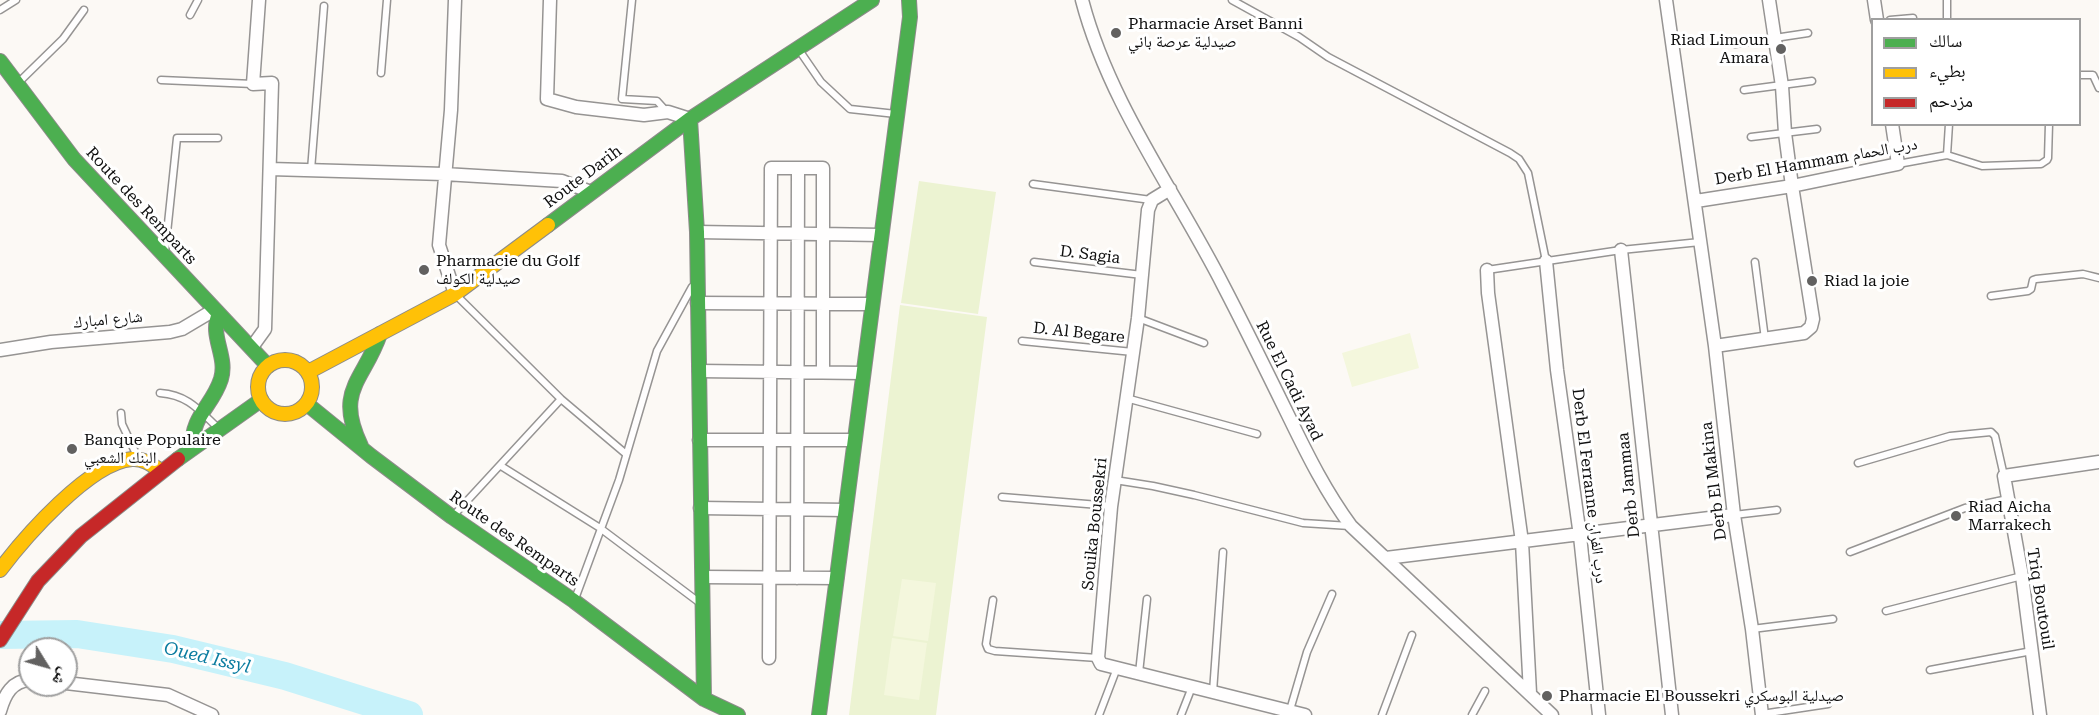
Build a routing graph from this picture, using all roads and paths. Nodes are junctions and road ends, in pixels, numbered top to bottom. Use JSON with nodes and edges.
{"nodes":[{"id":1,"x":16,"y":0,"type":"edge"},
{"id":2,"x":198,"y":0,"type":"edge"},
{"id":3,"x":259,"y":0,"type":"edge"},
{"id":4,"x":387,"y":0,"type":"edge"},
{"id":5,"x":455,"y":0,"type":"edge"},
{"id":6,"x":550,"y":0,"type":"edge"},
{"id":7,"x":632,"y":0,"type":"edge"},
{"id":8,"x":872,"y":0,"type":"edge"},
{"id":9,"x":909,"y":0,"type":"edge"},
{"id":10,"x":1082,"y":0,"type":"edge"},
{"id":11,"x":1232,"y":0,"type":"edge"},
{"id":12,"x":1666,"y":0,"type":"edge"},
{"id":13,"x":1769,"y":0,"type":"edge"},
{"id":14,"x":1874,"y":0,"type":"edge"},
{"id":15,"x":1947,"y":0,"type":"edge"},
{"id":16,"x":324,"y":6,"type":"dead end"},
{"id":17,"x":0,"y":10,"type":"edge"},
{"id":18,"x":84,"y":10,"type":"dead end"},
{"id":19,"x":189,"y":15,"type":"dead end"},
{"id":20,"x":1876,"y":18,"type":"edge"},
{"id":21,"x":1947,"y":18,"type":"edge"},
{"id":22,"x":1808,"y":33,"type":"dead end"},
{"id":23,"x":1774,"y":39,"type":"junction"},
{"id":24,"x":1735,"y":45,"type":"dead end"},
{"id":25,"x":798,"y":48,"type":"junction"},
{"id":26,"x":0,"y":61,"type":"edge"},
{"id":27,"x":381,"y":74,"type":"dead end"},
{"id":28,"x":2081,"y":75,"type":"edge"},
{"id":29,"x":162,"y":80,"type":"dead end"},
{"id":30,"x":1812,"y":81,"type":"dead end"},
{"id":31,"x":17,"y":84,"type":"junction"},
{"id":32,"x":253,"y":84,"type":"junction"},
{"id":33,"x":1782,"y":86,"type":"junction"},
{"id":34,"x":2099,"y":88,"type":"edge"},
{"id":35,"x":1744,"y":90,"type":"dead end"},
{"id":36,"x":668,"y":112,"type":"junction"},
{"id":37,"x":897,"y":114,"type":"junction"},
{"id":38,"x":690,"y":119,"type":"junction"},
{"id":39,"x":1892,"y":126,"type":"edge"},
{"id":40,"x":1949,"y":126,"type":"edge"},
{"id":41,"x":2049,"y":126,"type":"edge"},
{"id":42,"x":1817,"y":129,"type":"dead end"},
{"id":43,"x":1785,"y":132,"type":"junction"},
{"id":44,"x":218,"y":138,"type":"dead end"},
{"id":45,"x":1751,"y":138,"type":"dead end"},
{"id":46,"x":1947,"y":154,"type":"junction"},
{"id":47,"x":1898,"y":164,"type":"junction"},
{"id":48,"x":798,"y":168,"type":"junction"},
{"id":49,"x":270,"y":169,"type":"junction"},
{"id":50,"x":311,"y":170,"type":"junction"},
{"id":51,"x":444,"y":174,"type":"junction"},
{"id":52,"x":1033,"y":184,"type":"dead end"},
{"id":53,"x":1792,"y":186,"type":"junction"},
{"id":54,"x":1170,"y":189,"type":"junction"},
{"id":55,"x":591,"y":192,"type":"junction"},
{"id":56,"x":1152,"y":200,"type":"junction"},
{"id":57,"x":1695,"y":201,"type":"junction"},
{"id":58,"x":697,"y":232,"type":"junction"},
{"id":59,"x":770,"y":233,"type":"junction"},
{"id":60,"x":797,"y":233,"type":"junction"},
{"id":61,"x":823,"y":233,"type":"junction"},
{"id":62,"x":881,"y":235,"type":"junction"},
{"id":63,"x":1701,"y":242,"type":"junction"},
{"id":64,"x":1621,"y":250,"type":"junction"},
{"id":65,"x":165,"y":256,"type":"junction"},
{"id":66,"x":1546,"y":261,"type":"junction"},
{"id":67,"x":1034,"y":262,"type":"dead end"},
{"id":68,"x":1755,"y":262,"type":"dead end"},
{"id":69,"x":1487,"y":270,"type":"joint"},
{"id":70,"x":1142,"y":275,"type":"junction"},
{"id":71,"x":2099,"y":278,"type":"edge"},
{"id":72,"x":697,"y":279,"type":"junction"},
{"id":73,"x":455,"y":294,"type":"junction"},
{"id":74,"x":1992,"y":296,"type":"dead end"},
{"id":75,"x":697,"y":303,"type":"junction"},
{"id":76,"x":769,"y":303,"type":"junction"},
{"id":77,"x":796,"y":303,"type":"junction"},
{"id":78,"x":823,"y":304,"type":"junction"},
{"id":79,"x":872,"y":304,"type":"junction"},
{"id":80,"x":217,"y":312,"type":"junction"},
{"id":81,"x":1138,"y":318,"type":"junction"},
{"id":82,"x":380,"y":334,"type":"junction"},
{"id":83,"x":1765,"y":339,"type":"junction"},
{"id":84,"x":1022,"y":340,"type":"dead end"},
{"id":85,"x":1204,"y":343,"type":"dead end"},
{"id":86,"x":1715,"y":346,"type":"junction"},
{"id":87,"x":252,"y":348,"type":"junction"},
{"id":88,"x":0,"y":350,"type":"edge"},
{"id":89,"x":1133,"y":352,"type":"junction"},
{"id":90,"x":268,"y":366,"type":"junction"},
{"id":91,"x":699,"y":371,"type":"junction"},
{"id":92,"x":308,"y":372,"type":"junction"},
{"id":93,"x":770,"y":372,"type":"junction"},
{"id":94,"x":796,"y":372,"type":"junction"},
{"id":95,"x":823,"y":372,"type":"junction"},
{"id":96,"x":863,"y":373,"type":"junction"},
{"id":97,"x":160,"y":393,"type":"dead end"},
{"id":98,"x":1125,"y":398,"type":"junction"},
{"id":99,"x":561,"y":399,"type":"junction"},
{"id":100,"x":261,"y":400,"type":"junction"},
{"id":101,"x":306,"y":404,"type":"junction"},
{"id":102,"x":201,"y":412,"type":"junction"},
{"id":103,"x":121,"y":413,"type":"dead end"},
{"id":104,"x":219,"y":429,"type":"junction"},
{"id":105,"x":1257,"y":434,"type":"dead end"},
{"id":106,"x":699,"y":440,"type":"junction"},
{"id":107,"x":771,"y":440,"type":"junction"},
{"id":108,"x":798,"y":440,"type":"junction"},
{"id":109,"x":855,"y":440,"type":"junction"},
{"id":110,"x":192,"y":448,"type":"junction"},
{"id":111,"x":363,"y":450,"type":"junction"},
{"id":112,"x":626,"y":454,"type":"junction"},
{"id":113,"x":139,"y":459,"type":"junction"},
{"id":114,"x":2099,"y":462,"type":"edge"},
{"id":115,"x":1858,"y":463,"type":"dead end"},
{"id":116,"x":501,"y":466,"type":"junction"},
{"id":117,"x":161,"y":471,"type":"junction"},
{"id":118,"x":2004,"y":476,"type":"junction"},
{"id":119,"x":1115,"y":480,"type":"junction"},
{"id":120,"x":1002,"y":497,"type":"dead end"},
{"id":121,"x":2009,"y":499,"type":"junction"},
{"id":122,"x":1111,"y":507,"type":"junction"},
{"id":123,"x":700,"y":508,"type":"junction"},
{"id":124,"x":771,"y":509,"type":"junction"},
{"id":125,"x":798,"y":509,"type":"junction"},
{"id":126,"x":846,"y":510,"type":"junction"},
{"id":127,"x":1777,"y":510,"type":"dead end"},
{"id":128,"x":1734,"y":515,"type":"junction"},
{"id":129,"x":452,"y":517,"type":"junction"},
{"id":130,"x":1351,"y":526,"type":"junction"},
{"id":131,"x":1650,"y":526,"type":"junction"},
{"id":132,"x":600,"y":528,"type":"junction"},
{"id":133,"x":1580,"y":536,"type":"junction"},
{"id":134,"x":1522,"y":542,"type":"junction"},
{"id":135,"x":1223,"y":552,"type":"dead end"},
{"id":136,"x":1850,"y":552,"type":"dead end"},
{"id":137,"x":1386,"y":558,"type":"junction"},
{"id":138,"x":0,"y":570,"type":"edge"},
{"id":139,"x":2022,"y":576,"type":"junction"},
{"id":140,"x":703,"y":577,"type":"junction"},
{"id":141,"x":770,"y":578,"type":"junction"},
{"id":142,"x":796,"y":578,"type":"junction"},
{"id":143,"x":837,"y":578,"type":"junction"},
{"id":144,"x":1332,"y":594,"type":"dead end"},
{"id":145,"x":1147,"y":599,"type":"dead end"},
{"id":146,"x":993,"y":600,"type":"dead end"},
{"id":147,"x":574,"y":601,"type":"junction"},
{"id":148,"x":703,"y":605,"type":"junction"},
{"id":149,"x":1886,"y":610,"type":"dead end"},
{"id":150,"x":1833,"y":619,"type":"dead end"},
{"id":151,"x":1752,"y":629,"type":"junction"},
{"id":152,"x":1412,"y":635,"type":"dead end"},
{"id":153,"x":0,"y":640,"type":"edge"},
{"id":154,"x":2032,"y":651,"type":"junction"},
{"id":155,"x":769,"y":658,"type":"dead end"},
{"id":156,"x":1098,"y":658,"type":"junction"},
{"id":157,"x":1117,"y":667,"type":"junction"},
{"id":158,"x":1930,"y":670,"type":"dead end"},
{"id":159,"x":1138,"y":674,"type":"junction"},
{"id":160,"x":18,"y":683,"type":"edge"},
{"id":161,"x":78,"y":684,"type":"edge"},
{"id":162,"x":1192,"y":687,"type":"junction"},
{"id":163,"x":1485,"y":691,"type":"dead end"},
{"id":164,"x":1214,"y":692,"type":"junction"},
{"id":165,"x":1530,"y":693,"type":"junction"},
{"id":166,"x":704,"y":699,"type":"junction"},
{"id":167,"x":1828,"y":704,"type":"dead end"},
{"id":168,"x":1290,"y":710,"type":"junction"},
{"id":169,"x":0,"y":711,"type":"edge"},
{"id":170,"x":1274,"y":711,"type":"edge"},
{"id":171,"x":1546,"y":713,"type":"edge"},
{"id":172,"x":1762,"y":714,"type":"edge"},
{"id":173,"x":212,"y":715,"type":"edge"},
{"id":174,"x":718,"y":715,"type":"edge"},
{"id":175,"x":738,"y":715,"type":"edge"},
{"id":176,"x":819,"y":715,"type":"edge"},
{"id":177,"x":1099,"y":715,"type":"edge"},
{"id":178,"x":1181,"y":715,"type":"edge"},
{"id":179,"x":1305,"y":715,"type":"edge"},
{"id":180,"x":1382,"y":715,"type":"edge"},
{"id":181,"x":1472,"y":715,"type":"edge"},
{"id":182,"x":1599,"y":715,"type":"edge"},
{"id":183,"x":1672,"y":715,"type":"edge"},
{"id":184,"x":2040,"y":715,"type":"edge"}],
"edges":[{"from":1,"to":17,"type":"lane"},
{"from":2,"to":19,"type":"lane"},
{"from":3,"to":32,"type":"street"},
{"from":4,"to":27,"type":"lane"},
{"from":5,"to":51,"type":"street"},
{"from":6,"to":36,"type":"street"},
{"from":7,"to":36,"type":"lane"},
{"from":8,"to":25,"type":"street","name":"Route Darih"},
{"from":9,"to":37,"type":"street"},
{"from":10,"to":54,"type":"street","name":"Rue El Cadi Ayad"},
{"from":11,"to":66,"type":"lane"},
{"from":12,"to":57,"type":"street"},
{"from":13,"to":23,"type":"street"},
{"from":14,"to":20,"type":"street"},
{"from":15,"to":21,"type":"lane"},
{"from":16,"to":50,"type":"lane"},
{"from":18,"to":31,"type":"lane"},
{"from":22,"to":23,"type":"lane"},
{"from":23,"to":24,"type":"lane"},
{"from":23,"to":33,"type":"street"},
{"from":25,"to":37,"type":"lane"},
{"from":25,"to":38,"type":"street","name":"Route Darih"},
{"from":26,"to":31,"type":"street","name":"Route des Remparts"},
{"from":28,"to":34,"type":"lane"},
{"from":29,"to":32,"type":"lane"},
{"from":30,"to":33,"type":"lane"},
{"from":31,"to":65,"type":"street","name":"Route des Remparts"},
{"from":32,"to":49,"type":"street"},
{"from":33,"to":35,"type":"lane"},
{"from":33,"to":43,"type":"street"},
{"from":36,"to":38,"type":"street"},
{"from":37,"to":62,"type":"street"},
{"from":38,"to":55,"type":"street","name":"Route Darih"},
{"from":38,"to":58,"type":"street"},
{"from":39,"to":47,"type":"street"},
{"from":40,"to":46,"type":"lane"},
{"from":41,"to":46,"type":"lane"},
{"from":42,"to":43,"type":"lane"},
{"from":43,"to":45,"type":"lane"},
{"from":43,"to":53,"type":"street"},
{"from":44,"to":65,"type":"lane"},
{"from":46,"to":47,"type":"lane","name":"Derb El Hammam درب الحمام"},
{"from":47,"to":53,"type":"street","name":"Derb El Hammam درب الحمام"},
{"from":48,"to":59,"type":"street"},
{"from":48,"to":60,"type":"street"},
{"from":48,"to":61,"type":"street"},
{"from":49,"to":50,"type":"street"},
{"from":49,"to":87,"type":"street"},
{"from":50,"to":51,"type":"street"},
{"from":51,"to":55,"type":"street"},
{"from":51,"to":73,"type":"street"},
{"from":52,"to":56,"type":"lane"},
{"from":53,"to":57,"type":"street","name":"Derb El Hammam درب الحمام"},
{"from":53,"to":83,"type":"street"},
{"from":54,"to":56,"type":"street"},
{"from":54,"to":130,"type":"street","name":"Rue El Cadi Ayad"},
{"from":55,"to":73,"type":"street","name":"Route Darih"},
{"from":56,"to":70,"type":"street","name":"Souika Boussekri"},
{"from":57,"to":63,"type":"street"},
{"from":58,"to":59,"type":"street"},
{"from":58,"to":72,"type":"street"},
{"from":59,"to":60,"type":"street"},
{"from":59,"to":76,"type":"street"},
{"from":60,"to":61,"type":"street"},
{"from":60,"to":77,"type":"street"},
{"from":61,"to":62,"type":"street"},
{"from":61,"to":78,"type":"street"},
{"from":62,"to":79,"type":"street"},
{"from":63,"to":64,"type":"lane"},
{"from":63,"to":86,"type":"street","name":"Derb El Makina"},
{"from":64,"to":66,"type":"lane"},
{"from":64,"to":131,"type":"street","name":"Derb Jammaa"},
{"from":65,"to":80,"type":"street","name":"Route des Remparts"},
{"from":66,"to":69,"type":"lane"},
{"from":66,"to":133,"type":"street","name":"Derb El Ferranne درب الفران"},
{"from":67,"to":70,"type":"lane","name":"D. Sagia"},
{"from":68,"to":83,"type":"lane"},
{"from":69,"to":134,"type":"street"},
{"from":70,"to":81,"type":"street","name":"Souika Boussekri"},
{"from":71,"to":74,"type":"lane"},
{"from":72,"to":75,"type":"street"},
{"from":72,"to":112,"type":"lane"},
{"from":73,"to":82,"type":"street","name":"Route Darih"},
{"from":73,"to":99,"type":"lane"},
{"from":75,"to":76,"type":"street"},
{"from":75,"to":91,"type":"street"},
{"from":76,"to":77,"type":"street"},
{"from":76,"to":93,"type":"street"},
{"from":77,"to":78,"type":"street"},
{"from":77,"to":94,"type":"street"},
{"from":78,"to":79,"type":"street"},
{"from":78,"to":95,"type":"street"},
{"from":79,"to":96,"type":"street"},
{"from":80,"to":87,"type":"street","name":"Route des Remparts"},
{"from":80,"to":88,"type":"street","name":"شارع امبارك"},
{"from":80,"to":102,"type":"street"},
{"from":81,"to":85,"type":"lane"},
{"from":81,"to":89,"type":"street","name":"Souika Boussekri"},
{"from":82,"to":92,"type":"street","name":"Route Darih"},
{"from":82,"to":111,"type":"street"},
{"from":83,"to":86,"type":"street"},
{"from":84,"to":89,"type":"lane","name":"D. Al Begare"},
{"from":86,"to":128,"type":"street","name":"Derb El Makina"},
{"from":87,"to":90,"type":"street","name":"Route des Remparts"},
{"from":89,"to":98,"type":"street","name":"Souika Boussekri"},
{"from":90,"to":92,"type":"street"},
{"from":90,"to":100,"type":"street"},
{"from":91,"to":93,"type":"street"},
{"from":91,"to":106,"type":"street"},
{"from":92,"to":101,"type":"street"},
{"from":93,"to":94,"type":"street"},
{"from":93,"to":107,"type":"street"},
{"from":94,"to":95,"type":"street"},
{"from":94,"to":108,"type":"street"},
{"from":95,"to":96,"type":"street"},
{"from":96,"to":109,"type":"street"},
{"from":97,"to":102,"type":"lane"},
{"from":98,"to":105,"type":"lane"},
{"from":98,"to":119,"type":"street","name":"Souika Boussekri"},
{"from":99,"to":112,"type":"lane"},
{"from":99,"to":116,"type":"lane"},
{"from":100,"to":101,"type":"street"},
{"from":100,"to":104,"type":"street"},
{"from":101,"to":111,"type":"street","name":"Route des Remparts"},
{"from":102,"to":104,"type":"lane"},
{"from":102,"to":110,"type":"street"},
{"from":103,"to":113,"type":"lane"},
{"from":104,"to":110,"type":"street"},
{"from":106,"to":107,"type":"street"},
{"from":106,"to":123,"type":"street"},
{"from":107,"to":108,"type":"street"},
{"from":107,"to":124,"type":"street"},
{"from":108,"to":109,"type":"street"},
{"from":108,"to":125,"type":"street"},
{"from":109,"to":126,"type":"street"},
{"from":110,"to":117,"type":"street"},
{"from":111,"to":129,"type":"street","name":"Route des Remparts"},
{"from":112,"to":132,"type":"lane"},
{"from":113,"to":117,"type":"street"},
{"from":113,"to":138,"type":"street"},
{"from":114,"to":118,"type":"street"},
{"from":115,"to":118,"type":"lane"},
{"from":116,"to":129,"type":"lane"},
{"from":116,"to":132,"type":"lane"},
{"from":117,"to":153,"type":"street"},
{"from":118,"to":121,"type":"street","name":"Triq Boutouil"},
{"from":119,"to":122,"type":"street","name":"Souika Boussekri"},
{"from":119,"to":130,"type":"lane"},
{"from":120,"to":122,"type":"lane"},
{"from":121,"to":136,"type":"lane"},
{"from":121,"to":139,"type":"street","name":"Triq Boutouil"},
{"from":122,"to":156,"type":"street","name":"Souika Boussekri"},
{"from":123,"to":124,"type":"street"},
{"from":123,"to":140,"type":"street"},
{"from":124,"to":125,"type":"street"},
{"from":124,"to":141,"type":"street"},
{"from":125,"to":126,"type":"street"},
{"from":125,"to":142,"type":"street"},
{"from":126,"to":143,"type":"street"},
{"from":127,"to":128,"type":"lane"},
{"from":128,"to":131,"type":"street"},
{"from":128,"to":151,"type":"street","name":"Derb El Makina"},
{"from":129,"to":147,"type":"street","name":"Route des Remparts"},
{"from":130,"to":137,"type":"street","name":"Rue El Cadi Ayad"},
{"from":131,"to":133,"type":"street"},
{"from":131,"to":183,"type":"street","name":"Derb Jammaa"},
{"from":132,"to":147,"type":"lane"},
{"from":132,"to":148,"type":"lane"},
{"from":133,"to":134,"type":"street"},
{"from":133,"to":182,"type":"street","name":"Derb El Ferranne درب الفران"},
{"from":134,"to":137,"type":"street"},
{"from":134,"to":165,"type":"street"},
{"from":135,"to":164,"type":"lane"},
{"from":137,"to":165,"type":"street","name":"Rue El Cadi Ayad"},
{"from":139,"to":149,"type":"lane"},
{"from":139,"to":154,"type":"street","name":"Triq Boutouil"},
{"from":140,"to":141,"type":"street"},
{"from":140,"to":148,"type":"street"},
{"from":141,"to":142,"type":"street"},
{"from":141,"to":155,"type":"street"},
{"from":142,"to":143,"type":"street"},
{"from":143,"to":176,"type":"street"},
{"from":144,"to":168,"type":"lane"},
{"from":145,"to":159,"type":"lane"},
{"from":146,"to":156,"type":"lane"},
{"from":147,"to":166,"type":"street","name":"Route des Remparts"},
{"from":148,"to":166,"type":"street"},
{"from":150,"to":151,"type":"lane"},
{"from":151,"to":172,"type":"street","name":"Derb El Makina"},
{"from":152,"to":180,"type":"lane"},
{"from":154,"to":158,"type":"lane"},
{"from":154,"to":184,"type":"street","name":"Triq Boutouil"},
{"from":156,"to":157,"type":"street"},
{"from":157,"to":159,"type":"street"},
{"from":157,"to":177,"type":"lane"},
{"from":159,"to":162,"type":"street"},
{"from":160,"to":169,"type":"street"},
{"from":161,"to":173,"type":"street"},
{"from":162,"to":164,"type":"street"},
{"from":162,"to":178,"type":"lane"},
{"from":163,"to":181,"type":"lane"},
{"from":164,"to":170,"type":"street"},
{"from":165,"to":171,"type":"street","name":"Rue El Cadi Ayad"},
{"from":166,"to":174,"type":"street","name":"Route des Remparts"},
{"from":166,"to":175,"type":"street","name":"Route des Remparts"},
{"from":167,"to":172,"type":"lane"},
{"from":168,"to":170,"type":"street"},
{"from":168,"to":179,"type":"street"}]}
